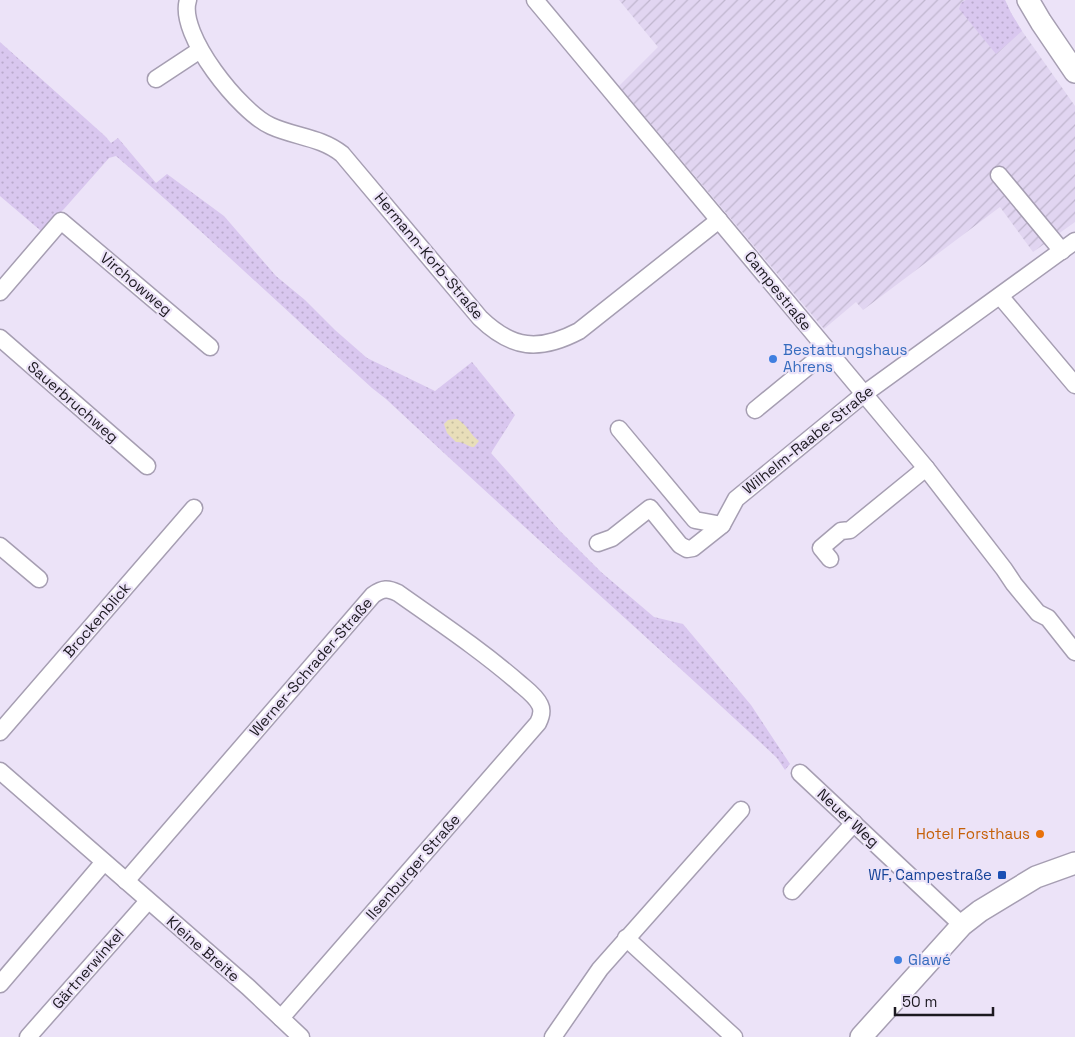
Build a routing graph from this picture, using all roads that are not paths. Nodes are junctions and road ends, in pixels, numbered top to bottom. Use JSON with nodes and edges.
{"nodes":[{"id":1,"x":188,"y":0,"type":"edge"},
{"id":2,"x":535,"y":0,"type":"edge"},
{"id":3,"x":1028,"y":0,"type":"edge"},
{"id":4,"x":200,"y":50,"type":"junction"},
{"id":5,"x":1075,"y":72,"type":"edge"},
{"id":6,"x":156,"y":79,"type":"dead end"},
{"id":7,"x":999,"y":174,"type":"dead end"},
{"id":8,"x":719,"y":220,"type":"junction"},
{"id":9,"x":1075,"y":242,"type":"edge"},
{"id":10,"x":1062,"y":251,"type":"junction"},
{"id":11,"x":0,"y":292,"type":"edge"},
{"id":12,"x":1000,"y":296,"type":"junction"},
{"id":13,"x":0,"y":338,"type":"edge"},
{"id":14,"x":210,"y":347,"type":"dead end"},
{"id":15,"x":827,"y":351,"type":"junction"},
{"id":16,"x":1075,"y":385,"type":"edge"},
{"id":17,"x":864,"y":394,"type":"junction"},
{"id":18,"x":755,"y":410,"type":"dead end"},
{"id":19,"x":620,"y":429,"type":"dead end"},
{"id":20,"x":147,"y":466,"type":"dead end"},
{"id":21,"x":926,"y":468,"type":"junction"},
{"id":22,"x":194,"y":508,"type":"dead end"},
{"id":23,"x":722,"y":525,"type":"junction"},
{"id":24,"x":598,"y":543,"type":"dead end"},
{"id":25,"x":0,"y":546,"type":"edge"},
{"id":26,"x":830,"y":559,"type":"dead end"},
{"id":27,"x":39,"y":579,"type":"dead end"},
{"id":28,"x":1075,"y":652,"type":"edge"},
{"id":29,"x":542,"y":714,"type":"joint"},
{"id":30,"x":0,"y":732,"type":"edge"},
{"id":31,"x":0,"y":771,"type":"edge"},
{"id":32,"x":800,"y":773,"type":"dead end"},
{"id":33,"x":741,"y":810,"type":"dead end"},
{"id":34,"x":854,"y":823,"type":"junction"},
{"id":35,"x":104,"y":862,"type":"junction"},
{"id":36,"x":1075,"y":863,"type":"edge"},
{"id":37,"x":126,"y":881,"type":"junction"},
{"id":38,"x":792,"y":891,"type":"dead end"},
{"id":39,"x":148,"y":901,"type":"junction"},
{"id":40,"x":962,"y":925,"type":"junction"},
{"id":41,"x":626,"y":938,"type":"junction"},
{"id":42,"x":0,"y":984,"type":"edge"},
{"id":43,"x":281,"y":1018,"type":"junction"},
{"id":44,"x":28,"y":1037,"type":"edge"},
{"id":45,"x":301,"y":1037,"type":"edge"},
{"id":46,"x":553,"y":1037,"type":"edge"},
{"id":47,"x":734,"y":1037,"type":"edge"},
{"id":48,"x":861,"y":1037,"type":"edge"}],
"edges":[{"from":1,"to":4,"type":"street","name":"Hermann-Korb-Straße"},
{"from":2,"to":8,"type":"street","name":"Campestraße"},
{"from":3,"to":5,"type":"main road"},
{"from":4,"to":6,"type":"street"},
{"from":4,"to":8,"type":"street","name":"Hermann-Korb-Straße"},
{"from":7,"to":10,"type":"street"},
{"from":8,"to":15,"type":"street","name":"Campestraße"},
{"from":9,"to":10,"type":"street","name":"Wilhelm-Raabe-Straße"},
{"from":10,"to":12,"type":"street","name":"Wilhelm-Raabe-Straße"},
{"from":11,"to":14,"type":"street","name":"Virchowweg"},
{"from":12,"to":16,"type":"street"},
{"from":12,"to":17,"type":"street","name":"Wilhelm-Raabe-Straße"},
{"from":13,"to":20,"type":"street","name":"Sauerbruchweg"},
{"from":15,"to":17,"type":"street","name":"Campestraße"},
{"from":15,"to":18,"type":"street"},
{"from":17,"to":21,"type":"street","name":"Campestraße"},
{"from":17,"to":23,"type":"street","name":"Wilhelm-Raabe-Straße"},
{"from":19,"to":23,"type":"street"},
{"from":21,"to":26,"type":"street"},
{"from":21,"to":28,"type":"street","name":"Campestraße"},
{"from":22,"to":30,"type":"street","name":"Brockenblick"},
{"from":23,"to":24,"type":"street"},
{"from":25,"to":27,"type":"street"},
{"from":29,"to":37,"type":"street","name":"Werner-Schrader-Straße"},
{"from":29,"to":43,"type":"street","name":"Ilsenburger Straße"},
{"from":31,"to":35,"type":"street","name":"Kleine Breite"},
{"from":32,"to":34,"type":"street","name":"Neuer Weg"},
{"from":33,"to":41,"type":"street"},
{"from":34,"to":38,"type":"street"},
{"from":34,"to":40,"type":"street","name":"Neuer Weg"},
{"from":35,"to":37,"type":"street","name":"Kleine Breite"},
{"from":35,"to":42,"type":"street"},
{"from":36,"to":40,"type":"main road"},
{"from":37,"to":39,"type":"street","name":"Kleine Breite"},
{"from":39,"to":43,"type":"street","name":"Kleine Breite"},
{"from":39,"to":44,"type":"street","name":"Gärtnerwinkel"},
{"from":40,"to":48,"type":"main road"},
{"from":41,"to":46,"type":"street"},
{"from":41,"to":47,"type":"street"},
{"from":43,"to":45,"type":"street","name":"Kleine Breite"}]}
